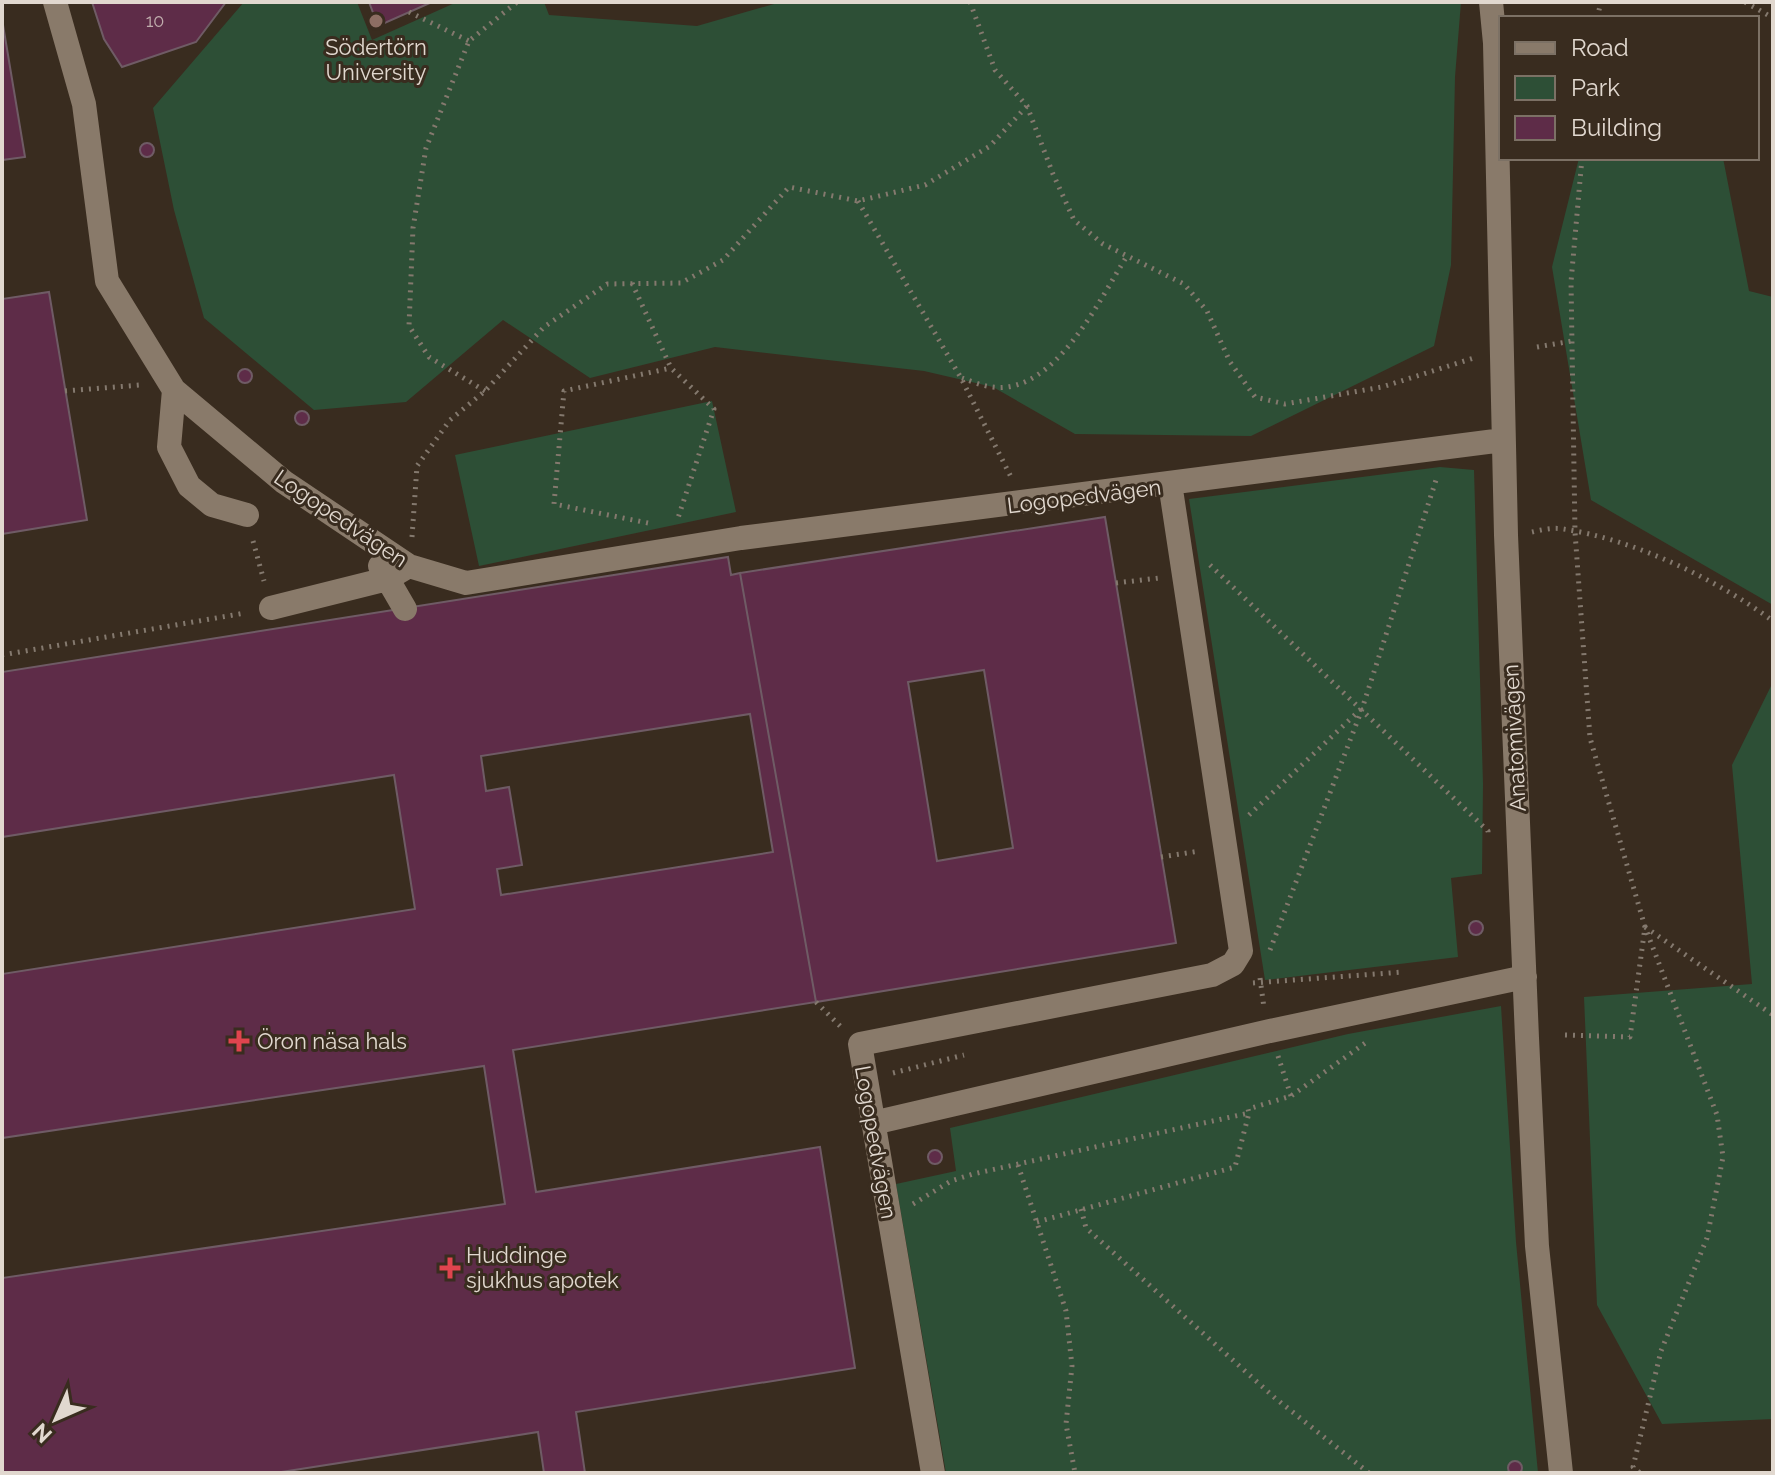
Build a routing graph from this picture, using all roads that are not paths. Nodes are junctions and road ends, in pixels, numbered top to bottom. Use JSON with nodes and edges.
{"nodes":[{"id":1,"x":55,"y":2,"type":"edge"},
{"id":2,"x":1491,"y":2,"type":"edge"},
{"id":3,"x":1499,"y":27,"type":"edge"},
{"id":4,"x":1500,"y":160,"type":"edge"},
{"id":5,"x":172,"y":386,"type":"junction"},
{"id":6,"x":1503,"y":440,"type":"junction"},
{"id":7,"x":1170,"y":483,"type":"junction"},
{"id":8,"x":247,"y":515,"type":"road end"},
{"id":9,"x":360,"y":533,"type":"junction"},
{"id":10,"x":409,"y":566,"type":"junction"},
{"id":11,"x":387,"y":579,"type":"junction"},
{"id":12,"x":271,"y":608,"type":"road end"},
{"id":13,"x":405,"y":609,"type":"dead end"},
{"id":14,"x":1525,"y":977,"type":"junction"},
{"id":15,"x":873,"y":1123,"type":"junction"},
{"id":16,"x":933,"y":1473,"type":"edge"},
{"id":17,"x":1561,"y":1473,"type":"edge"}],
"edges":[{"from":1,"to":5,"type":"street","name":"Logopedvägen"},
{"from":2,"to":3,"type":"street","name":"Anatomivägen"},
{"from":4,"to":6,"type":"street","name":"Anatomivägen"},
{"from":5,"to":8,"type":"street"},
{"from":5,"to":9,"type":"street","name":"Logopedvägen"},
{"from":6,"to":7,"type":"street"},
{"from":6,"to":14,"type":"street","name":"Anatomivägen"},
{"from":7,"to":10,"type":"street","name":"Logopedvägen"},
{"from":7,"to":15,"type":"street","name":"Logopedvägen"},
{"from":9,"to":10,"type":"street","name":"Logopedvägen"},
{"from":9,"to":11,"type":"street"},
{"from":10,"to":11,"type":"street"},
{"from":11,"to":12,"type":"street"},
{"from":11,"to":13,"type":"street"},
{"from":14,"to":15,"type":"street"},
{"from":14,"to":17,"type":"street","name":"Anatomivägen"},
{"from":15,"to":16,"type":"street","name":"Logopedvägen"}]}
